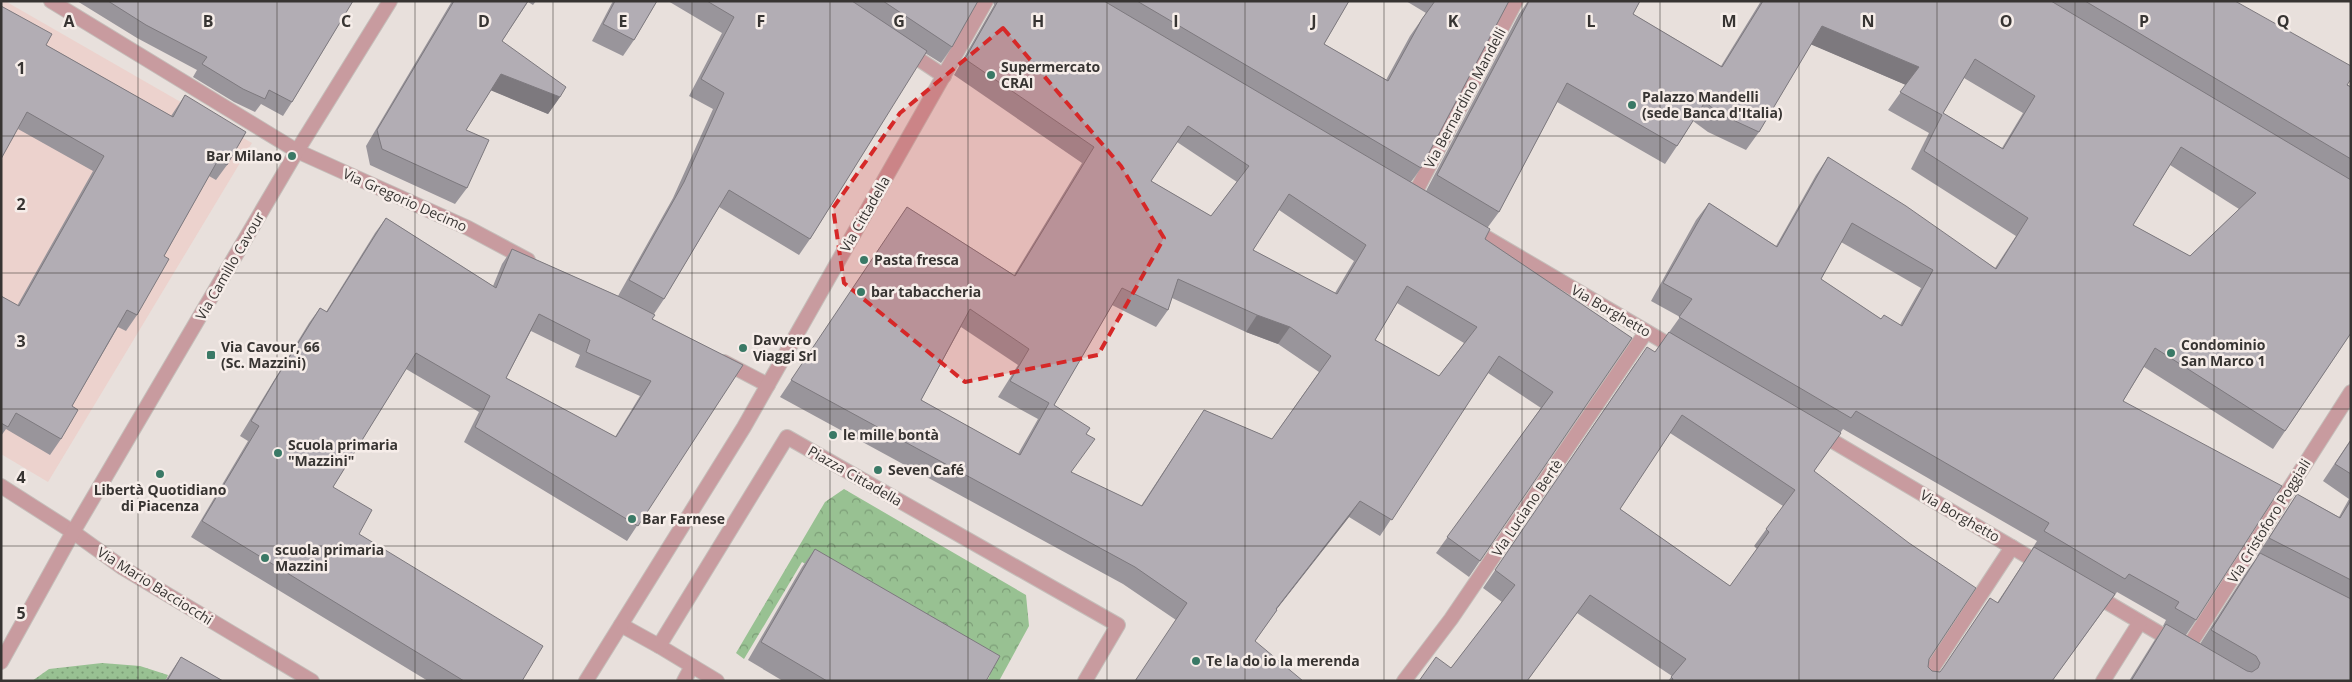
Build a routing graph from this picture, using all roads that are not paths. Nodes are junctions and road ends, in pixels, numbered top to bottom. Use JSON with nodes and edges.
{"nodes":[{"id":1,"x":50,"y":1,"type":"edge"},
{"id":2,"x":390,"y":1,"type":"edge"},
{"id":3,"x":986,"y":1,"type":"edge"},
{"id":4,"x":1516,"y":1,"type":"edge"},
{"id":5,"x":895,"y":44,"type":"edge"},
{"id":6,"x":944,"y":76,"type":"junction"},
{"id":7,"x":296,"y":151,"type":"junction"},
{"id":8,"x":1414,"y":196,"type":"edge"},
{"id":9,"x":1457,"y":221,"type":"edge"},
{"id":10,"x":538,"y":265,"type":"edge"},
{"id":11,"x":1646,"y":332,"type":"junction"},
{"id":12,"x":1689,"y":357,"type":"edge"},
{"id":13,"x":715,"y":358,"type":"edge"},
{"id":14,"x":768,"y":385,"type":"junction"},
{"id":15,"x":2351,"y":392,"type":"edge"},
{"id":16,"x":1808,"y":427,"type":"edge"},
{"id":17,"x":1,"y":486,"type":"edge"},
{"id":18,"x":73,"y":532,"type":"junction"},
{"id":19,"x":2012,"y":547,"type":"junction"},
{"id":20,"x":2055,"y":572,"type":"edge"},
{"id":21,"x":2081,"y":587,"type":"edge"},
{"id":22,"x":2140,"y":622,"type":"junction"},
{"id":23,"x":621,"y":625,"type":"junction"},
{"id":24,"x":658,"y":646,"type":"junction"},
{"id":25,"x":2187,"y":650,"type":"junction"},
{"id":26,"x":2202,"y":658,"type":"edge"},
{"id":27,"x":1,"y":662,"type":"edge"},
{"id":28,"x":692,"y":666,"type":"junction"},
{"id":29,"x":312,"y":681,"type":"edge"},
{"id":30,"x":586,"y":681,"type":"edge"},
{"id":31,"x":684,"y":681,"type":"edge"},
{"id":32,"x":717,"y":681,"type":"edge"},
{"id":33,"x":1085,"y":681,"type":"edge"},
{"id":34,"x":1404,"y":681,"type":"edge"},
{"id":35,"x":1924,"y":681,"type":"edge"},
{"id":36,"x":2103,"y":681,"type":"edge"}],
"edges":[{"from":1,"to":7,"type":"street","name":"Via Gregorio Decimo"},
{"from":2,"to":7,"type":"street","name":"Via Camillo Cavour"},
{"from":3,"to":6,"type":"street","name":"Via Cittadella"},
{"from":4,"to":8,"type":"street","name":"Via Bernardino Mandelli"},
{"from":5,"to":6,"type":"street"},
{"from":6,"to":14,"type":"street","name":"Via Cittadella"},
{"from":7,"to":10,"type":"street","name":"Via Gregorio Decimo"},
{"from":7,"to":18,"type":"street","name":"Via Camillo Cavour"},
{"from":9,"to":11,"type":"street","name":"Via Borghetto"},
{"from":11,"to":12,"type":"street","name":"Via Borghetto"},
{"from":11,"to":34,"type":"street","name":"Via Luciano Bertè"},
{"from":13,"to":14,"type":"street"},
{"from":14,"to":23,"type":"street","name":"Via Cittadella"},
{"from":15,"to":25,"type":"street","name":"Via Cristoforo Poggiali"},
{"from":16,"to":19,"type":"street","name":"Via Borghetto"},
{"from":17,"to":18,"type":"street","name":"Via Mario Bacciocchi"},
{"from":18,"to":27,"type":"street","name":"Via Camillo Cavour"},
{"from":18,"to":29,"type":"street","name":"Via Mario Bacciocchi"},
{"from":19,"to":20,"type":"street","name":"Via Borghetto"},
{"from":19,"to":35,"type":"street"},
{"from":21,"to":22,"type":"street"},
{"from":22,"to":25,"type":"street"},
{"from":22,"to":36,"type":"street"},
{"from":23,"to":24,"type":"street"},
{"from":23,"to":30,"type":"street"},
{"from":24,"to":28,"type":"street"},
{"from":24,"to":33,"type":"street","name":"Piazza Cittadella"},
{"from":25,"to":26,"type":"street"},
{"from":28,"to":31,"type":"street"},
{"from":28,"to":32,"type":"street"}]}
